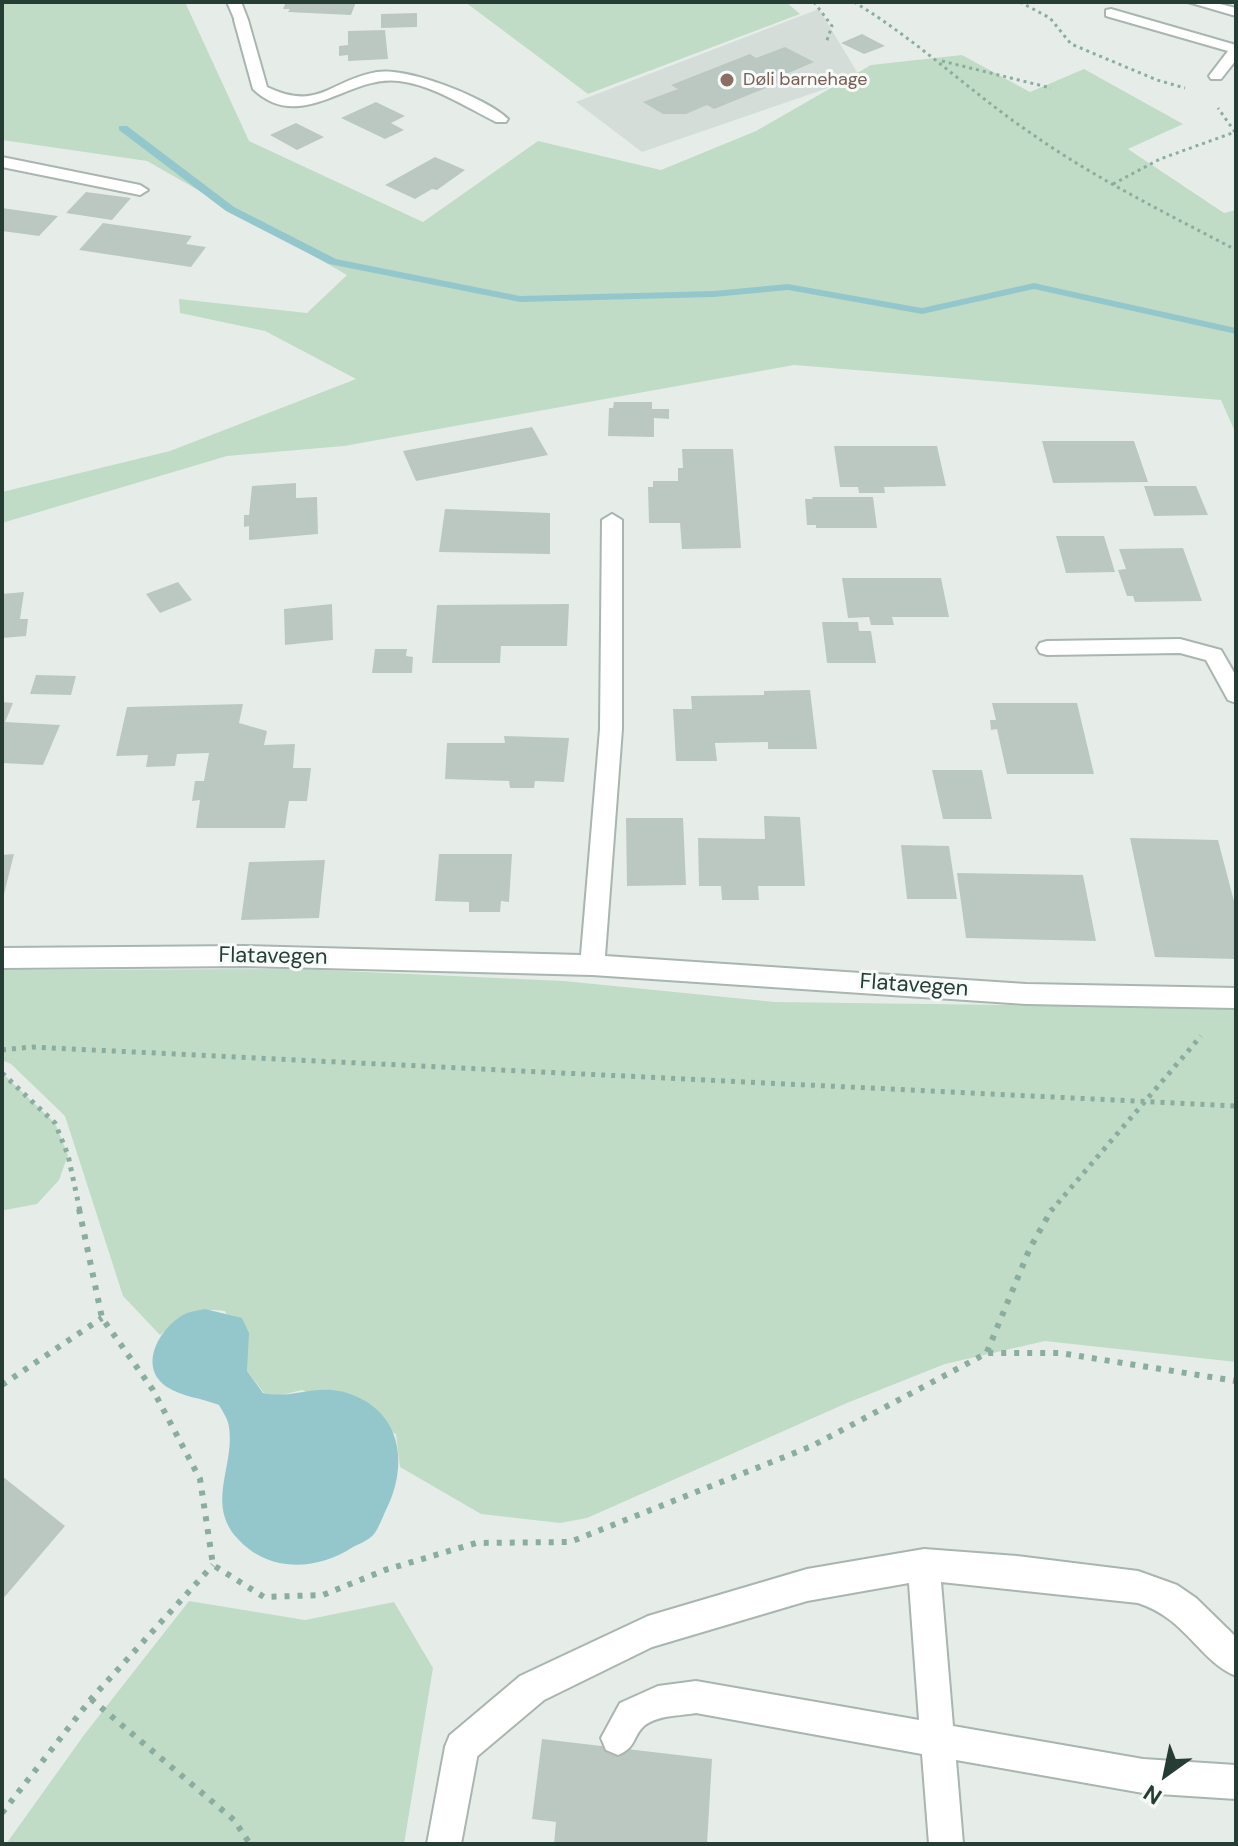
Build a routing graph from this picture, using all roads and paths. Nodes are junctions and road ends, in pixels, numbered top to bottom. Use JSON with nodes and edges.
{"nodes":[{"id":1,"x":234,"y":2,"type":"edge"},
{"id":2,"x":814,"y":2,"type":"edge"},
{"id":3,"x":854,"y":2,"type":"edge"},
{"id":4,"x":1020,"y":2,"type":"edge"},
{"id":5,"x":1195,"y":2,"type":"edge"},
{"id":6,"x":1236,"y":12,"type":"edge"},
{"id":7,"x":1111,"y":13,"type":"dead end"},
{"id":8,"x":826,"y":43,"type":"dead end"},
{"id":9,"x":1236,"y":50,"type":"edge"},
{"id":10,"x":941,"y":61,"type":"junction"},
{"id":11,"x":1216,"y":76,"type":"joint"},
{"id":12,"x":1051,"y":88,"type":"dead end"},
{"id":13,"x":1207,"y":93,"type":"junction"},
{"id":14,"x":501,"y":119,"type":"dead end"},
{"id":15,"x":2,"y":162,"type":"edge"},
{"id":16,"x":1112,"y":184,"type":"junction"},
{"id":17,"x":140,"y":190,"type":"dead end"},
{"id":18,"x":1236,"y":250,"type":"edge"},
{"id":19,"x":612,"y":520,"type":"dead end"},
{"id":20,"x":1047,"y":648,"type":"dead end"},
{"id":21,"x":1236,"y":695,"type":"edge"},
{"id":22,"x":2,"y":958,"type":"edge"},
{"id":23,"x":592,"y":965,"type":"junction"},
{"id":24,"x":1231,"y":998,"type":"edge"},
{"id":25,"x":2,"y":1050,"type":"edge"},
{"id":26,"x":2,"y":1073,"type":"edge"},
{"id":27,"x":1146,"y":1101,"type":"junction"},
{"id":28,"x":1236,"y":1106,"type":"edge"},
{"id":29,"x":102,"y":1318,"type":"junction"},
{"id":30,"x":987,"y":1353,"type":"junction"},
{"id":31,"x":1236,"y":1381,"type":"edge"},
{"id":32,"x":2,"y":1385,"type":"edge"},
{"id":33,"x":213,"y":1565,"type":"junction"},
{"id":34,"x":924,"y":1565,"type":"junction"},
{"id":35,"x":1236,"y":1660,"type":"edge"},
{"id":36,"x":91,"y":1699,"type":"junction"},
{"id":37,"x":618,"y":1738,"type":"dead end"},
{"id":38,"x":939,"y":1740,"type":"junction"},
{"id":39,"x":1236,"y":1782,"type":"edge"},
{"id":40,"x":2,"y":1813,"type":"edge"},
{"id":41,"x":250,"y":1844,"type":"edge"},
{"id":42,"x":444,"y":1844,"type":"edge"},
{"id":43,"x":946,"y":1844,"type":"edge"}],
"edges":[{"from":1,"to":14,"type":"street"},
{"from":2,"to":8,"type":"path"},
{"from":3,"to":10,"type":"path"},
{"from":4,"to":13,"type":"path"},
{"from":5,"to":6,"type":"street"},
{"from":7,"to":9,"type":"street"},
{"from":9,"to":11,"type":"street"},
{"from":10,"to":12,"type":"path"},
{"from":10,"to":16,"type":"path"},
{"from":11,"to":13,"type":"path"},
{"from":13,"to":16,"type":"path"},
{"from":15,"to":17,"type":"street"},
{"from":16,"to":18,"type":"path"},
{"from":19,"to":23,"type":"street"},
{"from":20,"to":21,"type":"street"},
{"from":22,"to":23,"type":"street","name":"Flatavegen"},
{"from":23,"to":24,"type":"street","name":"Flatavegen"},
{"from":24,"to":27,"type":"path"},
{"from":25,"to":27,"type":"path"},
{"from":26,"to":29,"type":"path"},
{"from":27,"to":28,"type":"path"},
{"from":27,"to":30,"type":"path"},
{"from":29,"to":32,"type":"path"},
{"from":29,"to":33,"type":"path"},
{"from":30,"to":31,"type":"path"},
{"from":30,"to":33,"type":"path"},
{"from":33,"to":36,"type":"path"},
{"from":34,"to":35,"type":"street"},
{"from":34,"to":38,"type":"street"},
{"from":34,"to":42,"type":"street"},
{"from":36,"to":40,"type":"path"},
{"from":36,"to":41,"type":"path"},
{"from":37,"to":38,"type":"street"},
{"from":38,"to":39,"type":"street"},
{"from":38,"to":43,"type":"street"}]}
